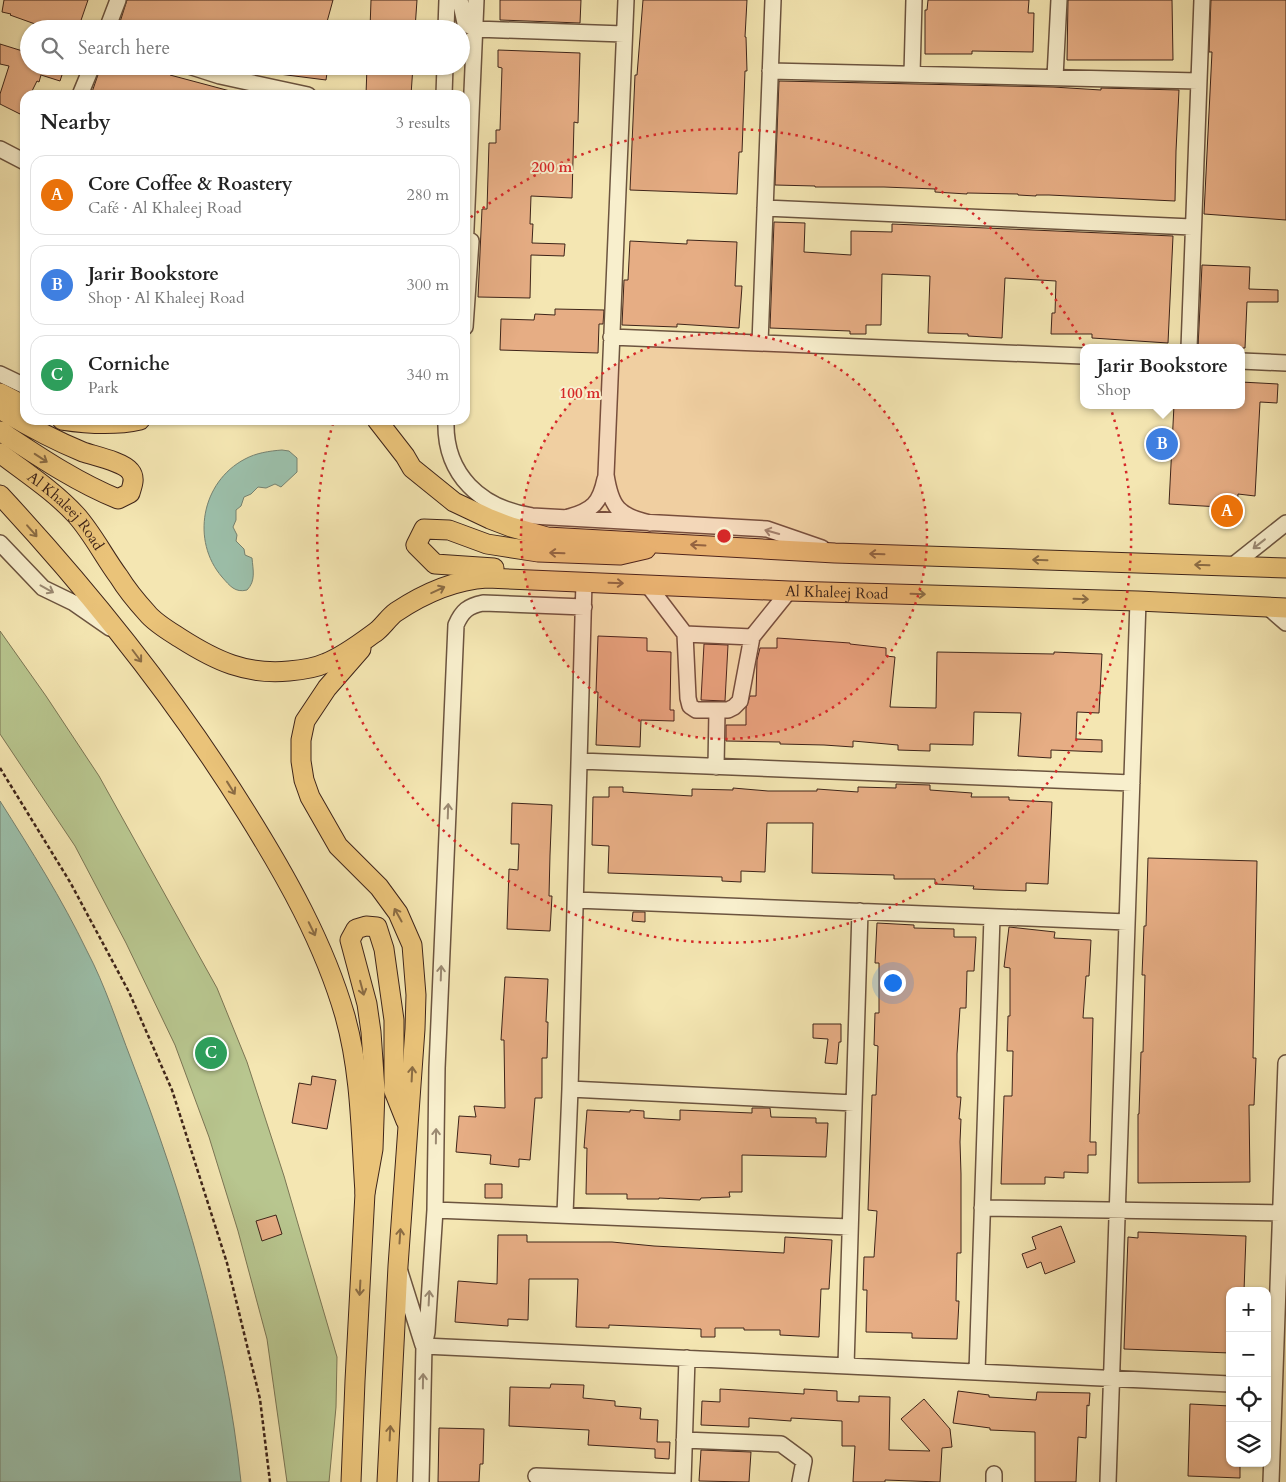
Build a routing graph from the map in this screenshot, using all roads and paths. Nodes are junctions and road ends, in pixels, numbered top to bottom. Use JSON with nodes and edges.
{"nodes":[{"id":1,"x":118,"y":0,"type":"edge"},
{"id":2,"x":447,"y":0,"type":"edge"},
{"id":3,"x":460,"y":0,"type":"edge"},
{"id":4,"x":476,"y":0,"type":"edge"},
{"id":5,"x":626,"y":0,"type":"edge"},
{"id":6,"x":773,"y":0,"type":"edge"},
{"id":7,"x":914,"y":0,"type":"edge"},
{"id":8,"x":1059,"y":0,"type":"edge"},
{"id":9,"x":1202,"y":0,"type":"edge"},
{"id":10,"x":110,"y":20,"type":"edge"},
{"id":11,"x":446,"y":20,"type":"edge"},
{"id":12,"x":465,"y":20,"type":"edge"},
{"id":13,"x":470,"y":26,"type":"edge"},
{"id":14,"x":475,"y":29,"type":"junction"},
{"id":15,"x":624,"y":34,"type":"junction"},
{"id":16,"x":770,"y":71,"type":"junction"},
{"id":17,"x":912,"y":74,"type":"junction"},
{"id":18,"x":88,"y":75,"type":"edge"},
{"id":19,"x":217,"y":75,"type":"edge"},
{"id":20,"x":445,"y":75,"type":"edge"},
{"id":21,"x":1055,"y":78,"type":"junction"},
{"id":22,"x":1198,"y":81,"type":"junction"},
{"id":23,"x":82,"y":90,"type":"edge"},
{"id":24,"x":285,"y":90,"type":"edge"},
{"id":25,"x":444,"y":90,"type":"edge"},
{"id":26,"x":470,"y":126,"type":"edge"},
{"id":27,"x":0,"y":149,"type":"edge"},
{"id":28,"x":20,"y":159,"type":"edge"},
{"id":29,"x":765,"y":208,"type":"junction"},
{"id":30,"x":1192,"y":227,"type":"junction"},
{"id":31,"x":470,"y":238,"type":"edge"},
{"id":32,"x":470,"y":260,"type":"edge"},
{"id":33,"x":611,"y":337,"type":"junction"},
{"id":34,"x":760,"y":343,"type":"junction"},
{"id":35,"x":1189,"y":344,"type":"edge"},
{"id":36,"x":1080,"y":356,"type":"edge"},
{"id":37,"x":1245,"y":361,"type":"edge"},
{"id":38,"x":1286,"y":363,"type":"edge"},
{"id":39,"x":0,"y":374,"type":"edge"},
{"id":40,"x":20,"y":384,"type":"edge"},
{"id":41,"x":0,"y":393,"type":"edge"},
{"id":42,"x":20,"y":403,"type":"edge"},
{"id":43,"x":0,"y":409,"type":"edge"},
{"id":44,"x":20,"y":421,"type":"edge"},
{"id":45,"x":26,"y":425,"type":"edge"},
{"id":46,"x":381,"y":425,"type":"edge"},
{"id":47,"x":439,"y":425,"type":"edge"},
{"id":48,"x":446,"y":425,"type":"edge"},
{"id":49,"x":0,"y":431,"type":"edge"},
{"id":50,"x":0,"y":453,"type":"edge"},
{"id":51,"x":606,"y":475,"type":"junction"},
{"id":52,"x":0,"y":495,"type":"edge"},
{"id":53,"x":565,"y":518,"type":"junction"},
{"id":54,"x":1286,"y":522,"type":"edge"},
{"id":55,"x":650,"y":524,"type":"junction"},
{"id":56,"x":510,"y":527,"type":"junction"},
{"id":57,"x":0,"y":543,"type":"edge"},
{"id":58,"x":675,"y":544,"type":"junction"},
{"id":59,"x":835,"y":553,"type":"junction"},
{"id":60,"x":1232,"y":566,"type":"junction"},
{"id":61,"x":1286,"y":568,"type":"edge"},
{"id":62,"x":584,"y":582,"type":"junction"},
{"id":63,"x":647,"y":584,"type":"junction"},
{"id":64,"x":789,"y":590,"type":"junction"},
{"id":65,"x":1138,"y":601,"type":"junction"},
{"id":66,"x":584,"y":607,"type":"junction"},
{"id":67,"x":1278,"y":608,"type":"edge"},
{"id":68,"x":1286,"y":623,"type":"edge"},
{"id":69,"x":378,"y":630,"type":"junction"},
{"id":70,"x":685,"y":634,"type":"junction"},
{"id":71,"x":121,"y":635,"type":"junction"},
{"id":72,"x":752,"y":637,"type":"junction"},
{"id":73,"x":717,"y":711,"type":"junction"},
{"id":74,"x":580,"y":762,"type":"junction"},
{"id":75,"x":716,"y":767,"type":"junction"},
{"id":76,"x":0,"y":768,"type":"edge"},
{"id":77,"x":1132,"y":783,"type":"junction"},
{"id":78,"x":576,"y":900,"type":"junction"},
{"id":79,"x":860,"y":911,"type":"junction"},
{"id":80,"x":992,"y":917,"type":"junction"},
{"id":81,"x":1127,"y":922,"type":"junction"},
{"id":82,"x":1286,"y":1062,"type":"edge"},
{"id":83,"x":570,"y":1089,"type":"junction"},
{"id":84,"x":854,"y":1103,"type":"junction"},
{"id":85,"x":408,"y":1128,"type":"junction"},
{"id":86,"x":365,"y":1193,"type":"junction"},
{"id":87,"x":982,"y":1208,"type":"junction"},
{"id":88,"x":435,"y":1210,"type":"junction"},
{"id":89,"x":1118,"y":1210,"type":"junction"},
{"id":90,"x":1280,"y":1213,"type":"junction"},
{"id":91,"x":565,"y":1214,"type":"junction"},
{"id":92,"x":850,"y":1227,"type":"junction"},
{"id":93,"x":1286,"y":1264,"type":"edge"},
{"id":94,"x":398,"y":1266,"type":"junction"},
{"id":95,"x":424,"y":1346,"type":"junction"},
{"id":96,"x":687,"y":1358,"type":"junction"},
{"id":97,"x":846,"y":1366,"type":"junction"},
{"id":98,"x":977,"y":1372,"type":"junction"},
{"id":99,"x":1112,"y":1379,"type":"junction"},
{"id":100,"x":1226,"y":1384,"type":"edge"},
{"id":101,"x":1271,"y":1386,"type":"edge"},
{"id":102,"x":1271,"y":1422,"type":"edge"},
{"id":103,"x":684,"y":1440,"type":"junction"},
{"id":104,"x":536,"y":1476,"type":"dead end"},
{"id":105,"x":270,"y":1482,"type":"edge"},
{"id":106,"x":351,"y":1482,"type":"edge"},
{"id":107,"x":387,"y":1482,"type":"edge"},
{"id":108,"x":421,"y":1482,"type":"edge"},
{"id":109,"x":800,"y":1482,"type":"edge"},
{"id":110,"x":1108,"y":1482,"type":"edge"},
{"id":111,"x":1270,"y":1482,"type":"edge"}],
"edges":[{"from":1,"to":10,"type":"street"},
{"from":2,"to":11,"type":"street"},
{"from":3,"to":12,"type":"street"},
{"from":4,"to":14,"type":"street"},
{"from":5,"to":15,"type":"street"},
{"from":6,"to":16,"type":"street"},
{"from":7,"to":17,"type":"street"},
{"from":8,"to":21,"type":"street"},
{"from":9,"to":22,"type":"street"},
{"from":13,"to":14,"type":"street"},
{"from":14,"to":15,"type":"street"},
{"from":14,"to":26,"type":"street"},
{"from":15,"to":33,"type":"street"},
{"from":16,"to":17,"type":"street"},
{"from":16,"to":29,"type":"street"},
{"from":17,"to":21,"type":"street"},
{"from":18,"to":23,"type":"street"},
{"from":19,"to":24,"type":"street"},
{"from":20,"to":25,"type":"street"},
{"from":21,"to":22,"type":"street"},
{"from":22,"to":30,"type":"street"},
{"from":27,"to":28,"type":"street"},
{"from":29,"to":30,"type":"street"},
{"from":29,"to":34,"type":"street"},
{"from":30,"to":35,"type":"street"},
{"from":31,"to":32,"type":"street"},
{"from":33,"to":34,"type":"street"},
{"from":33,"to":51,"type":"street"},
{"from":34,"to":36,"type":"street"},
{"from":37,"to":38,"type":"street"},
{"from":39,"to":40,"type":"street"},
{"from":41,"to":42,"type":"main road"},
{"from":44,"to":43,"type":"main road","one_way":true},
{"from":49,"to":45,"type":"main road","one_way":true},
{"from":46,"to":56,"type":"main road"},
{"from":47,"to":56,"type":"street"},
{"from":48,"to":53,"type":"street"},
{"from":50,"to":69,"type":"main road","name":"Al Khaleej Road"},
{"from":51,"to":53,"type":"street"},
{"from":51,"to":55,"type":"street"},
{"from":52,"to":71,"type":"main road","one_way":true},
{"from":53,"to":55,"type":"street"},
{"from":54,"to":60,"type":"street","one_way":true},
{"from":59,"to":55,"type":"street","one_way":true},
{"from":56,"to":58,"type":"main road"},
{"from":57,"to":71,"type":"street","one_way":true},
{"from":59,"to":58,"type":"main road","one_way":true},
{"from":58,"to":62,"type":"main road","one_way":true},
{"from":60,"to":59,"type":"main road","one_way":true},
{"from":60,"to":61,"type":"main road"},
{"from":62,"to":63,"type":"main road","name":"Al Khaleej Road","one_way":true},
{"from":62,"to":66,"type":"street"},
{"from":69,"to":62,"type":"main road","name":"Al Khaleej Road","one_way":true},
{"from":63,"to":64,"type":"main road","name":"Al Khaleej Road"},
{"from":63,"to":70,"type":"street"},
{"from":64,"to":65,"type":"main road","name":"Al Khaleej Road","one_way":true},
{"from":64,"to":72,"type":"street"},
{"from":65,"to":67,"type":"main road","name":"Al Khaleej Road"},
{"from":65,"to":77,"type":"street"},
{"from":66,"to":74,"type":"street"},
{"from":88,"to":66,"type":"street","one_way":true},
{"from":67,"to":68,"type":"street"},
{"from":85,"to":69,"type":"main road","one_way":true},
{"from":70,"to":72,"type":"street"},
{"from":70,"to":73,"type":"street"},
{"from":71,"to":86,"type":"main road","one_way":true},
{"from":72,"to":73,"type":"street"},
{"from":73,"to":75,"type":"street"},
{"from":74,"to":75,"type":"street"},
{"from":74,"to":78,"type":"street"},
{"from":75,"to":77,"type":"street"},
{"from":76,"to":105,"type":"path"},
{"from":77,"to":81,"type":"street"},
{"from":78,"to":79,"type":"street"},
{"from":78,"to":83,"type":"street"},
{"from":79,"to":80,"type":"street"},
{"from":79,"to":84,"type":"street"},
{"from":80,"to":81,"type":"street"},
{"from":80,"to":87,"type":"street"},
{"from":81,"to":89,"type":"street"},
{"from":82,"to":90,"type":"street"},
{"from":83,"to":84,"type":"street"},
{"from":83,"to":91,"type":"street"},
{"from":84,"to":92,"type":"street"},
{"from":85,"to":86,"type":"main road","one_way":true},
{"from":94,"to":85,"type":"main road","one_way":true},
{"from":86,"to":106,"type":"main road","one_way":true},
{"from":87,"to":89,"type":"street"},
{"from":87,"to":98,"type":"street"},
{"from":88,"to":91,"type":"street"},
{"from":95,"to":88,"type":"street","one_way":true},
{"from":89,"to":90,"type":"street"},
{"from":89,"to":99,"type":"street"},
{"from":90,"to":93,"type":"street"},
{"from":90,"to":101,"type":"street"},
{"from":91,"to":92,"type":"street"},
{"from":92,"to":97,"type":"street"},
{"from":94,"to":95,"type":"street"},
{"from":107,"to":94,"type":"main road","one_way":true},
{"from":95,"to":96,"type":"street"},
{"from":108,"to":95,"type":"street","one_way":true},
{"from":96,"to":97,"type":"street"},
{"from":96,"to":103,"type":"street"},
{"from":97,"to":98,"type":"street"},
{"from":98,"to":99,"type":"street"},
{"from":99,"to":100,"type":"street"},
{"from":99,"to":110,"type":"street"},
{"from":102,"to":111,"type":"street"},
{"from":103,"to":104,"type":"street"},
{"from":103,"to":109,"type":"street"}]}
